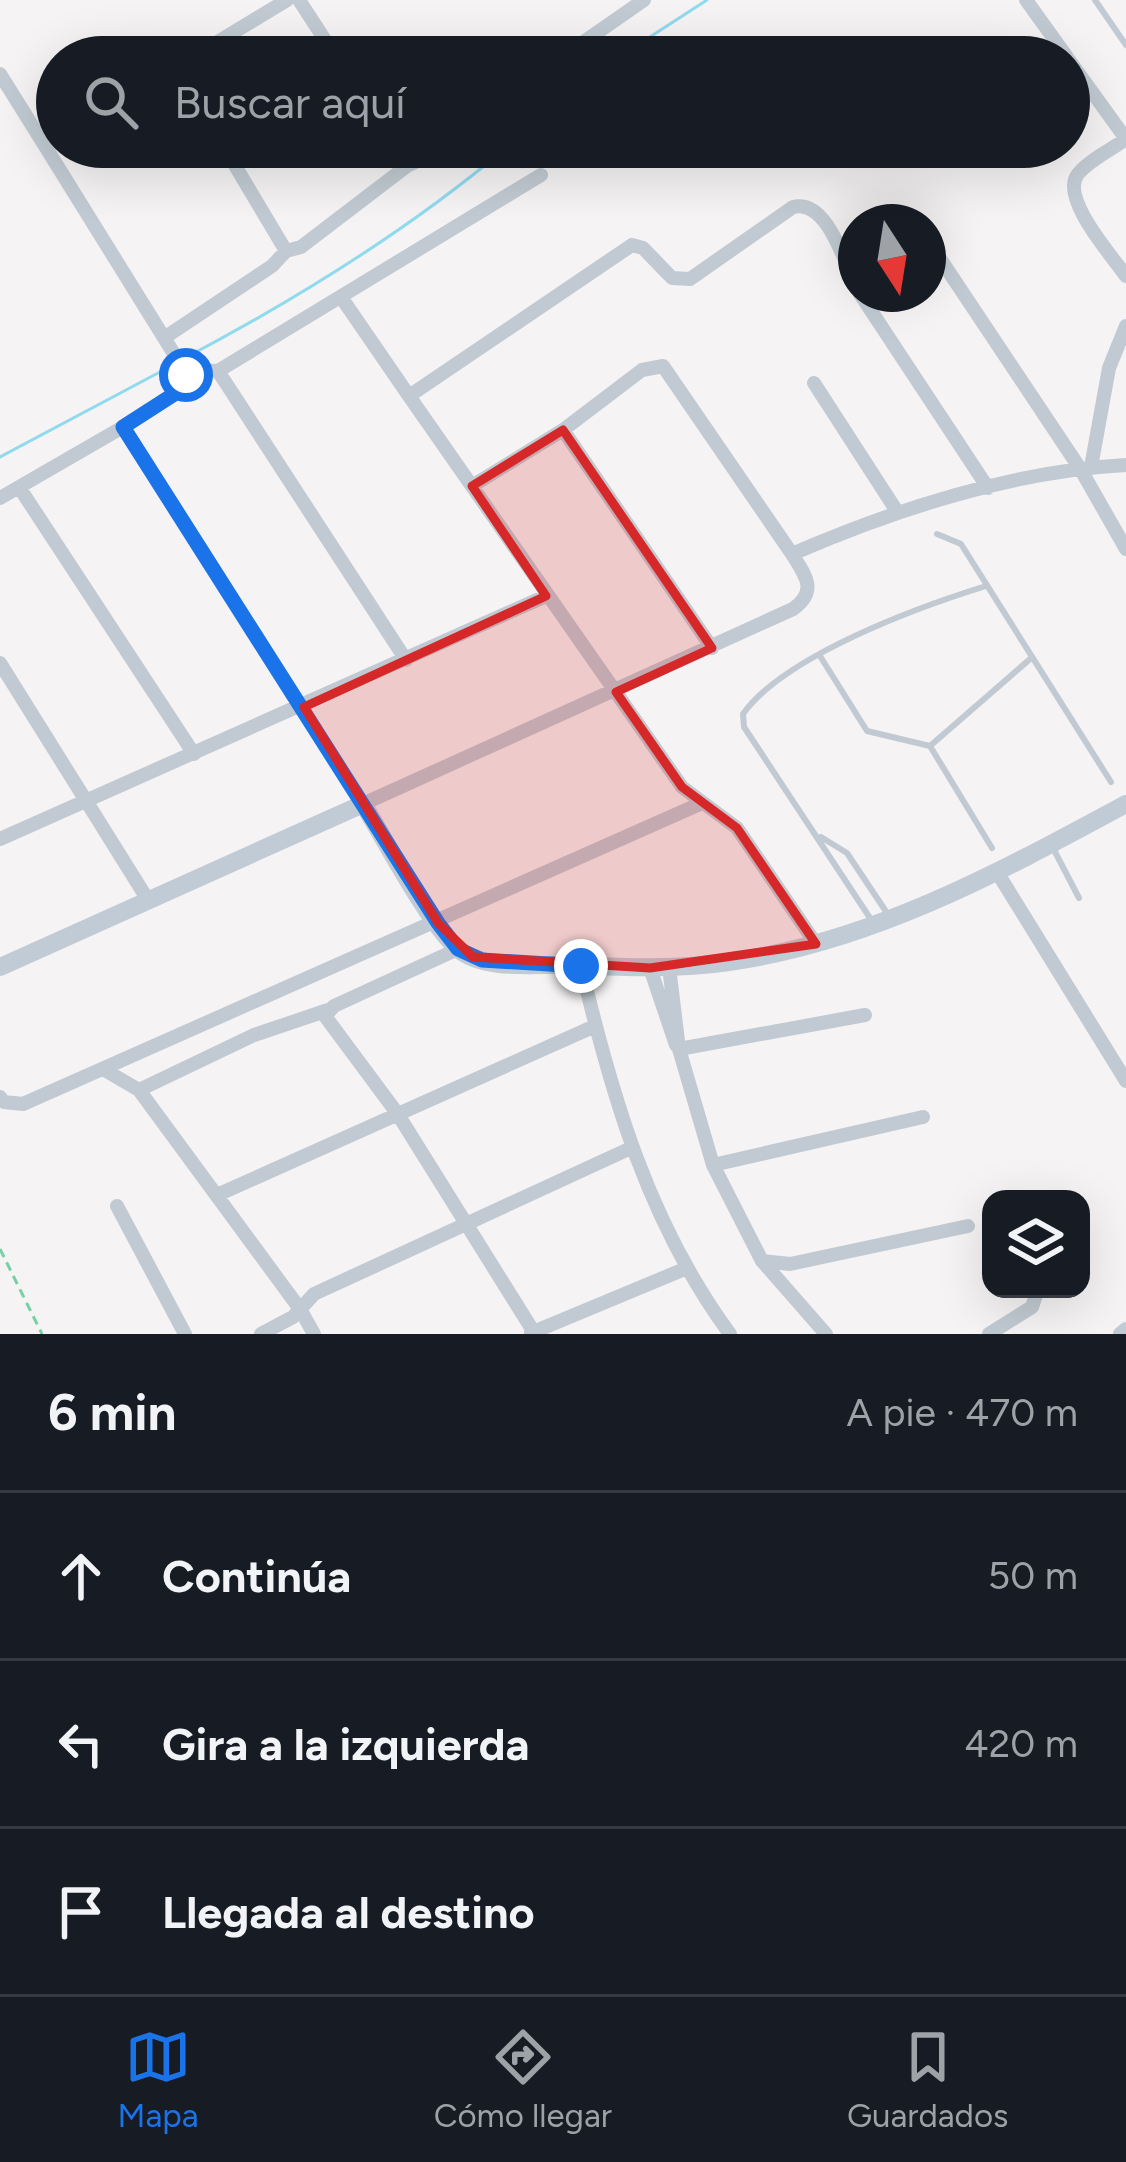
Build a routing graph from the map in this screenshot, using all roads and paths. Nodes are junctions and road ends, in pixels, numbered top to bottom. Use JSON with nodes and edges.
{"nodes":[{"id":1,"x":286,"y":0,"type":"edge"},
{"id":2,"x":299,"y":0,"type":"edge"},
{"id":3,"x":644,"y":0,"type":"edge"},
{"id":4,"x":1026,"y":0,"type":"edge"},
{"id":5,"x":1095,"y":0,"type":"edge"},
{"id":6,"x":227,"y":36,"type":"edge"},
{"id":7,"x":322,"y":36,"type":"edge"},
{"id":8,"x":592,"y":36,"type":"edge"},
{"id":9,"x":1052,"y":36,"type":"edge"},
{"id":10,"x":1126,"y":45,"type":"edge"},
{"id":11,"x":0,"y":74,"type":"edge"},
{"id":12,"x":1090,"y":89,"type":"edge"},
{"id":13,"x":36,"y":122,"type":"edge"},
{"id":14,"x":1126,"y":139,"type":"edge"},
{"id":15,"x":1090,"y":165,"type":"edge"},
{"id":16,"x":66,"y":168,"type":"edge"},
{"id":17,"x":237,"y":168,"type":"edge"},
{"id":18,"x":404,"y":168,"type":"edge"},
{"id":19,"x":1086,"y":168,"type":"edge"},
{"id":20,"x":541,"y":176,"type":"dead end"},
{"id":21,"x":838,"y":250,"type":"edge"},
{"id":22,"x":286,"y":251,"type":"junction"},
{"id":23,"x":946,"y":267,"type":"edge"},
{"id":24,"x":1126,"y":276,"type":"edge"},
{"id":25,"x":341,"y":296,"type":"junction"},
{"id":26,"x":872,"y":312,"type":"edge"},
{"id":27,"x":1126,"y":326,"type":"edge"},
{"id":28,"x":168,"y":342,"type":"junction"},
{"id":29,"x":182,"y":367,"type":"junction"},
{"id":30,"x":218,"y":371,"type":"junction"},
{"id":31,"x":814,"y":383,"type":"dead end"},
{"id":32,"x":409,"y":396,"type":"junction"},
{"id":33,"x":123,"y":427,"type":"junction"},
{"id":34,"x":563,"y":430,"type":"junction"},
{"id":35,"x":1126,"y":465,"type":"edge"},
{"id":36,"x":1086,"y":468,"type":"junction"},
{"id":37,"x":472,"y":486,"type":"junction"},
{"id":38,"x":20,"y":488,"type":"junction"},
{"id":39,"x":988,"y":488,"type":"junction"},
{"id":40,"x":0,"y":498,"type":"edge"},
{"id":41,"x":898,"y":512,"type":"junction"},
{"id":42,"x":937,"y":534,"type":"dead end"},
{"id":43,"x":1126,"y":549,"type":"edge"},
{"id":44,"x":792,"y":554,"type":"junction"},
{"id":45,"x":986,"y":586,"type":"junction"},
{"id":46,"x":546,"y":596,"type":"junction"},
{"id":47,"x":712,"y":648,"type":"junction"},
{"id":48,"x":820,"y":655,"type":"junction"},
{"id":49,"x":1030,"y":658,"type":"junction"},
{"id":50,"x":406,"y":660,"type":"junction"},
{"id":51,"x":0,"y":663,"type":"edge"},
{"id":52,"x":616,"y":692,"type":"junction"},
{"id":53,"x":304,"y":707,"type":"junction"},
{"id":54,"x":930,"y":746,"type":"junction"},
{"id":55,"x":194,"y":754,"type":"junction"},
{"id":56,"x":1111,"y":782,"type":"dead end"},
{"id":57,"x":87,"y":801,"type":"junction"},
{"id":58,"x":702,"y":803,"type":"junction"},
{"id":59,"x":363,"y":804,"type":"junction"},
{"id":60,"x":1126,"y":804,"type":"edge"},
{"id":61,"x":818,"y":835,"type":"junction"},
{"id":62,"x":0,"y":839,"type":"edge"},
{"id":63,"x":1051,"y":844,"type":"junction"},
{"id":64,"x":992,"y":848,"type":"dead end"},
{"id":65,"x":997,"y":872,"type":"junction"},
{"id":66,"x":1079,"y":898,"type":"dead end"},
{"id":67,"x":148,"y":900,"type":"junction"},
{"id":68,"x":438,"y":923,"type":"junction"},
{"id":69,"x":883,"y":923,"type":"junction"},
{"id":70,"x":816,"y":944,"type":"junction"},
{"id":71,"x":458,"y":949,"type":"junction"},
{"id":72,"x":581,"y":966,"type":"junction"},
{"id":73,"x":0,"y":967,"type":"edge"},
{"id":74,"x":660,"y":967,"type":"junction"},
{"id":75,"x":328,"y":1010,"type":"junction"},
{"id":76,"x":865,"y":1015,"type":"dead end"},
{"id":77,"x":595,"y":1026,"type":"junction"},
{"id":78,"x":679,"y":1049,"type":"junction"},
{"id":79,"x":103,"y":1069,"type":"junction"},
{"id":80,"x":1126,"y":1081,"type":"edge"},
{"id":81,"x":139,"y":1090,"type":"junction"},
{"id":82,"x":0,"y":1097,"type":"edge"},
{"id":83,"x":397,"y":1113,"type":"junction"},
{"id":84,"x":922,"y":1117,"type":"dead end"},
{"id":85,"x":631,"y":1148,"type":"junction"},
{"id":86,"x":713,"y":1165,"type":"junction"},
{"id":87,"x":217,"y":1195,"type":"junction"},
{"id":88,"x":117,"y":1205,"type":"dead end"},
{"id":89,"x":468,"y":1224,"type":"junction"},
{"id":90,"x":968,"y":1226,"type":"dead end"},
{"id":91,"x":0,"y":1249,"type":"edge"},
{"id":92,"x":763,"y":1261,"type":"junction"},
{"id":93,"x":687,"y":1268,"type":"junction"},
{"id":94,"x":1034,"y":1298,"type":"edge"},
{"id":95,"x":300,"y":1309,"type":"junction"},
{"id":96,"x":533,"y":1333,"type":"edge"},
{"id":97,"x":42,"y":1334,"type":"edge"},
{"id":98,"x":184,"y":1334,"type":"edge"},
{"id":99,"x":261,"y":1334,"type":"edge"},
{"id":100,"x":314,"y":1334,"type":"edge"},
{"id":101,"x":730,"y":1334,"type":"edge"},
{"id":102,"x":826,"y":1334,"type":"edge"},
{"id":103,"x":989,"y":1334,"type":"edge"}],
"edges":[{"from":1,"to":6,"type":"street"},
{"from":2,"to":7,"type":"street"},
{"from":3,"to":8,"type":"street"},
{"from":4,"to":9,"type":"street"},
{"from":5,"to":10,"type":"lane"},
{"from":11,"to":13,"type":"street"},
{"from":12,"to":14,"type":"street"},
{"from":14,"to":15,"type":"street"},
{"from":16,"to":28,"type":"street"},
{"from":17,"to":22,"type":"street"},
{"from":18,"to":22,"type":"street"},
{"from":19,"to":24,"type":"street"},
{"from":20,"to":25,"type":"street"},
{"from":21,"to":32,"type":"street"},
{"from":22,"to":28,"type":"street"},
{"from":23,"to":36,"type":"street"},
{"from":25,"to":30,"type":"street"},
{"from":25,"to":32,"type":"street"},
{"from":26,"to":39,"type":"street"},
{"from":27,"to":36,"type":"street"},
{"from":28,"to":29,"type":"street"},
{"from":29,"to":30,"type":"street"},
{"from":29,"to":33,"type":"street"},
{"from":30,"to":50,"type":"street"},
{"from":31,"to":41,"type":"street"},
{"from":32,"to":37,"type":"street"},
{"from":33,"to":38,"type":"street"},
{"from":33,"to":53,"type":"street"},
{"from":34,"to":37,"type":"street"},
{"from":34,"to":44,"type":"street"},
{"from":34,"to":47,"type":"street"},
{"from":35,"to":36,"type":"street"},
{"from":36,"to":39,"type":"street"},
{"from":36,"to":43,"type":"street"},
{"from":37,"to":46,"type":"street"},
{"from":38,"to":40,"type":"street"},
{"from":38,"to":55,"type":"street"},
{"from":39,"to":41,"type":"street"},
{"from":41,"to":44,"type":"street"},
{"from":42,"to":45,"type":"lane"},
{"from":44,"to":47,"type":"street"},
{"from":45,"to":48,"type":"lane"},
{"from":45,"to":49,"type":"lane"},
{"from":46,"to":50,"type":"street"},
{"from":46,"to":52,"type":"street"},
{"from":47,"to":52,"type":"street"},
{"from":48,"to":54,"type":"lane"},
{"from":48,"to":61,"type":"lane"},
{"from":49,"to":54,"type":"lane"},
{"from":49,"to":56,"type":"lane"},
{"from":50,"to":53,"type":"street"},
{"from":51,"to":57,"type":"street"},
{"from":52,"to":58,"type":"street"},
{"from":52,"to":59,"type":"street"},
{"from":53,"to":55,"type":"street"},
{"from":53,"to":59,"type":"street"},
{"from":54,"to":64,"type":"lane"},
{"from":55,"to":57,"type":"street"},
{"from":57,"to":62,"type":"street"},
{"from":57,"to":67,"type":"street"},
{"from":58,"to":68,"type":"street"},
{"from":58,"to":70,"type":"street"},
{"from":59,"to":67,"type":"street"},
{"from":59,"to":68,"type":"street"},
{"from":60,"to":63,"type":"street"},
{"from":61,"to":69,"type":"lane"},
{"from":61,"to":69,"type":"lane"},
{"from":63,"to":65,"type":"street"},
{"from":63,"to":66,"type":"lane"},
{"from":65,"to":69,"type":"street"},
{"from":65,"to":80,"type":"street"},
{"from":67,"to":73,"type":"street"},
{"from":68,"to":71,"type":"street"},
{"from":68,"to":79,"type":"street"},
{"from":69,"to":70,"type":"street"},
{"from":70,"to":74,"type":"street"},
{"from":71,"to":72,"type":"street"},
{"from":71,"to":75,"type":"street"},
{"from":72,"to":74,"type":"street"},
{"from":72,"to":77,"type":"street"},
{"from":74,"to":78,"type":"street"},
{"from":75,"to":81,"type":"street"},
{"from":75,"to":83,"type":"street"},
{"from":76,"to":78,"type":"street"},
{"from":77,"to":83,"type":"street"},
{"from":77,"to":85,"type":"street"},
{"from":78,"to":86,"type":"street"},
{"from":79,"to":81,"type":"street"},
{"from":79,"to":82,"type":"street"},
{"from":81,"to":87,"type":"street"},
{"from":83,"to":87,"type":"street"},
{"from":83,"to":89,"type":"street"},
{"from":84,"to":86,"type":"street"},
{"from":85,"to":89,"type":"street"},
{"from":85,"to":93,"type":"street"},
{"from":86,"to":92,"type":"street"},
{"from":87,"to":95,"type":"street"},
{"from":88,"to":98,"type":"street"},
{"from":89,"to":95,"type":"street"},
{"from":89,"to":96,"type":"street"},
{"from":90,"to":92,"type":"street"},
{"from":91,"to":97,"type":"path"},
{"from":92,"to":102,"type":"street"},
{"from":93,"to":96,"type":"street"},
{"from":93,"to":101,"type":"street"},
{"from":94,"to":103,"type":"street"},
{"from":95,"to":99,"type":"street"},
{"from":95,"to":100,"type":"street"}]}
